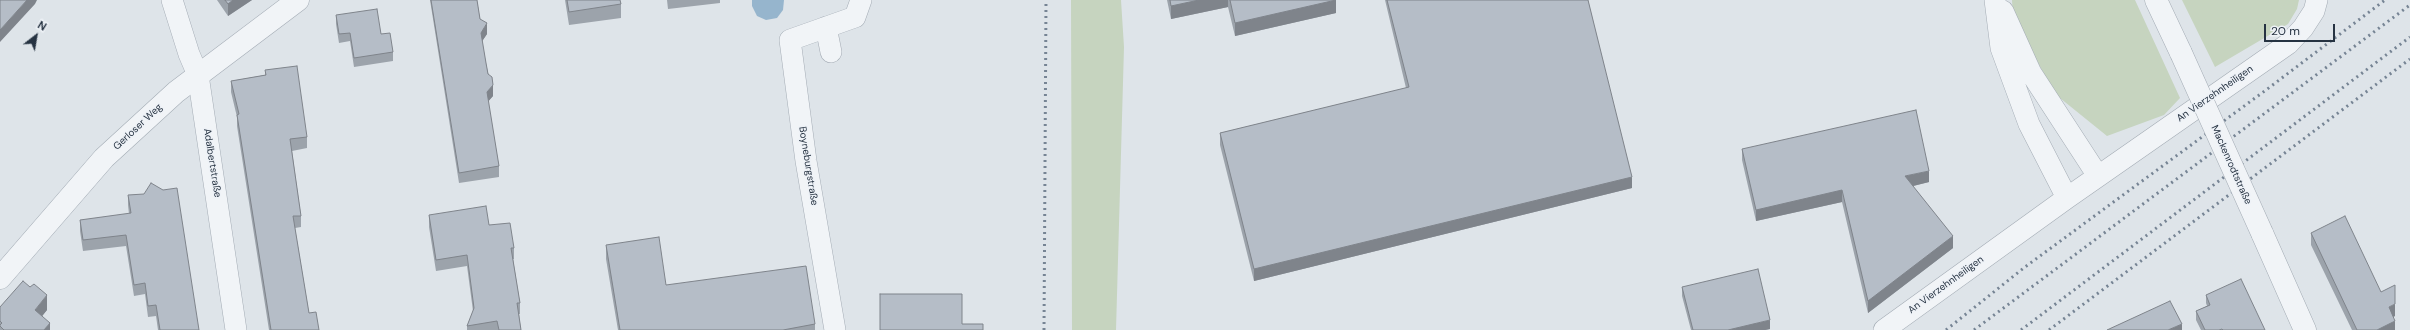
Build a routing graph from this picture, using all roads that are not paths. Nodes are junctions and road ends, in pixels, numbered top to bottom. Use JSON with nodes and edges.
{"nodes":[{"id":1,"x":172,"y":0,"type":"edge"},
{"id":2,"x":298,"y":0,"type":"edge"},
{"id":3,"x":861,"y":0,"type":"edge"},
{"id":4,"x":1996,"y":0,"type":"edge"},
{"id":5,"x":2156,"y":0,"type":"edge"},
{"id":6,"x":2317,"y":0,"type":"edge"},
{"id":7,"x":826,"y":27,"type":"junction"},
{"id":8,"x":831,"y":52,"type":"dead end"},
{"id":9,"x":198,"y":75,"type":"junction"},
{"id":10,"x":2098,"y":176,"type":"junction"},
{"id":11,"x":2067,"y":198,"type":"junction"},
{"id":12,"x":0,"y":278,"type":"edge"},
{"id":13,"x":236,"y":330,"type":"edge"},
{"id":14,"x":835,"y":330,"type":"edge"},
{"id":15,"x":1884,"y":330,"type":"edge"},
{"id":16,"x":2305,"y":330,"type":"edge"}],
"edges":[{"from":1,"to":9,"type":"street","name":"Adalbertstraße"},
{"from":2,"to":9,"type":"street","name":"Gerloser Weg"},
{"from":3,"to":7,"type":"street","name":"Boyneburgstraße"},
{"from":4,"to":10,"type":"street"},
{"from":4,"to":11,"type":"street"},
{"from":5,"to":16,"type":"street","name":"Mackenrodtstraße","bridge":true},
{"from":6,"to":10,"type":"street","name":"An Vierzehnheiligen"},
{"from":7,"to":8,"type":"street"},
{"from":7,"to":14,"type":"street","name":"Boyneburgstraße"},
{"from":9,"to":12,"type":"street","name":"Gerloser Weg"},
{"from":9,"to":13,"type":"street","name":"Adalbertstraße"},
{"from":10,"to":11,"type":"street","name":"An Vierzehnheiligen"},
{"from":11,"to":15,"type":"street","name":"An Vierzehnheiligen"}]}
